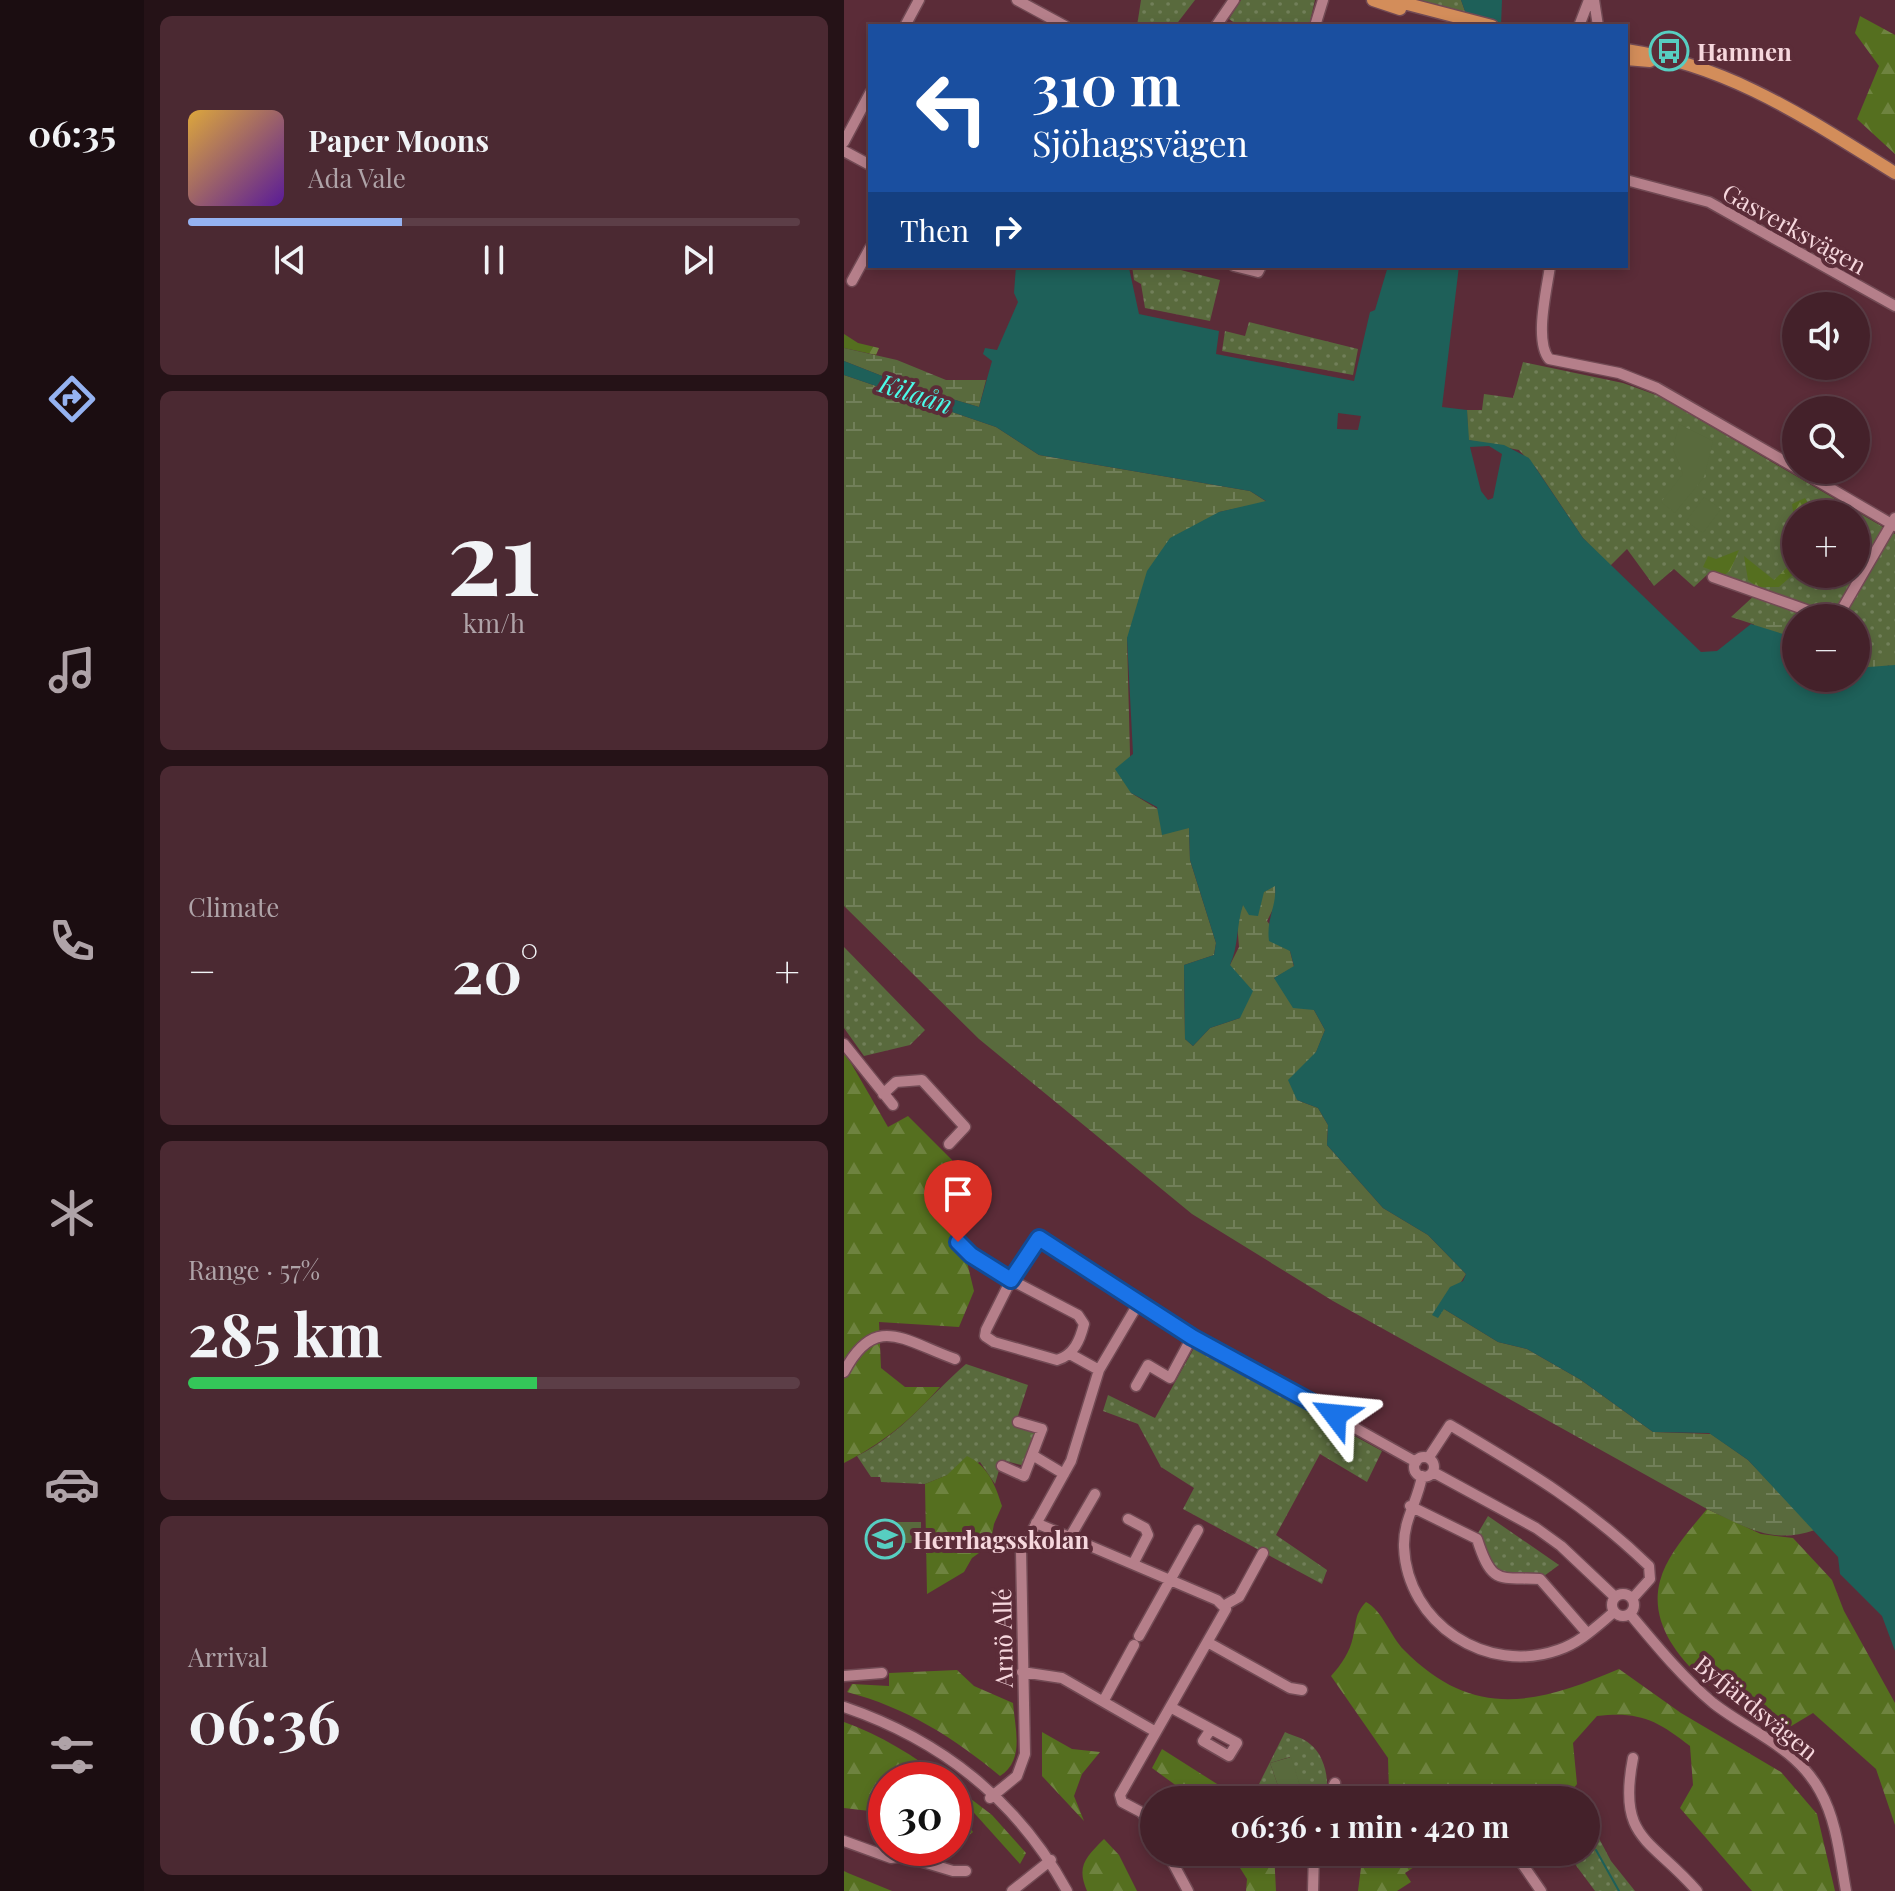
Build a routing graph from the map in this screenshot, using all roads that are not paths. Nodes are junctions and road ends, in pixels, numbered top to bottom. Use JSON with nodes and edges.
{"nodes":[{"id":1,"x":919,"y":0,"type":"edge"},
{"id":2,"x":1017,"y":0,"type":"edge"},
{"id":3,"x":1234,"y":0,"type":"edge"},
{"id":4,"x":1323,"y":0,"type":"edge"},
{"id":5,"x":1373,"y":0,"type":"edge"},
{"id":6,"x":1392,"y":0,"type":"edge"},
{"id":7,"x":1592,"y":0,"type":"edge"},
{"id":8,"x":906,"y":24,"type":"edge"},
{"id":9,"x":1061,"y":24,"type":"edge"},
{"id":10,"x":1217,"y":24,"type":"edge"},
{"id":11,"x":1316,"y":24,"type":"edge"},
{"id":12,"x":1464,"y":24,"type":"edge"},
{"id":13,"x":1580,"y":24,"type":"edge"},
{"id":14,"x":1598,"y":24,"type":"edge"},
{"id":15,"x":1628,"y":50,"type":"edge"},
{"id":16,"x":1628,"y":59,"type":"edge"},
{"id":17,"x":1712,"y":70,"type":"junction"},
{"id":18,"x":868,"y":97,"type":"edge"},
{"id":19,"x":844,"y":142,"type":"edge"},
{"id":20,"x":844,"y":151,"type":"edge"},
{"id":21,"x":868,"y":164,"type":"edge"},
{"id":22,"x":1895,"y":173,"type":"edge"},
{"id":23,"x":1628,"y":181,"type":"edge"},
{"id":24,"x":868,"y":252,"type":"edge"},
{"id":25,"x":1550,"y":268,"type":"edge"},
{"id":26,"x":852,"y":281,"type":"dead end"},
{"id":27,"x":1895,"y":306,"type":"edge"},
{"id":28,"x":1782,"y":460,"type":"edge"},
{"id":29,"x":1825,"y":484,"type":"edge"},
{"id":30,"x":1894,"y":523,"type":"edge"},
{"id":31,"x":1713,"y":577,"type":"dead end"},
{"id":32,"x":1789,"y":604,"type":"edge"},
{"id":33,"x":1845,"y":604,"type":"edge"},
{"id":34,"x":844,"y":1044,"type":"edge"},
{"id":35,"x":883,"y":1094,"type":"junction"},
{"id":36,"x":893,"y":1105,"type":"dead end"},
{"id":37,"x":949,"y":1144,"type":"dead end"},
{"id":38,"x":958,"y":1242,"type":"dead end"},
{"id":39,"x":1011,"y":1280,"type":"junction"},
{"id":40,"x":1138,"y":1304,"type":"junction"},
{"id":41,"x":1192,"y":1337,"type":"junction"},
{"id":42,"x":1070,"y":1354,"type":"junction"},
{"id":43,"x":955,"y":1359,"type":"dead end"},
{"id":44,"x":1099,"y":1370,"type":"junction"},
{"id":45,"x":844,"y":1372,"type":"edge"},
{"id":46,"x":1136,"y":1386,"type":"dead end"},
{"id":47,"x":1018,"y":1422,"type":"dead end"},
{"id":48,"x":1034,"y":1456,"type":"junction"},
{"id":49,"x":1429,"y":1457,"type":"junction"},
{"id":50,"x":1416,"y":1462,"type":"junction"},
{"id":51,"x":1002,"y":1466,"type":"dead end"},
{"id":52,"x":1433,"y":1472,"type":"junction"},
{"id":53,"x":1064,"y":1474,"type":"junction"},
{"id":54,"x":1422,"y":1476,"type":"junction"},
{"id":55,"x":1095,"y":1494,"type":"dead end"},
{"id":56,"x":1410,"y":1506,"type":"junction"},
{"id":57,"x":1128,"y":1519,"type":"dead end"},
{"id":58,"x":1036,"y":1523,"type":"junction"},
{"id":59,"x":1198,"y":1530,"type":"dead end"},
{"id":60,"x":1070,"y":1537,"type":"junction"},
{"id":61,"x":1263,"y":1553,"type":"dead end"},
{"id":62,"x":1133,"y":1564,"type":"junction"},
{"id":63,"x":1170,"y":1580,"type":"junction"},
{"id":64,"x":1615,"y":1597,"type":"junction"},
{"id":65,"x":1632,"y":1599,"type":"junction"},
{"id":66,"x":1225,"y":1605,"type":"junction"},
{"id":67,"x":1614,"y":1612,"type":"junction"},
{"id":68,"x":1630,"y":1614,"type":"junction"},
{"id":69,"x":1587,"y":1633,"type":"junction"},
{"id":70,"x":1209,"y":1643,"type":"junction"},
{"id":71,"x":1022,"y":1672,"type":"junction"},
{"id":72,"x":882,"y":1673,"type":"dead end"},
{"id":73,"x":844,"y":1676,"type":"edge"},
{"id":74,"x":1302,"y":1690,"type":"dead end"},
{"id":75,"x":1104,"y":1700,"type":"junction"},
{"id":76,"x":1172,"y":1708,"type":"junction"},
{"id":77,"x":844,"y":1710,"type":"edge"},
{"id":78,"x":1211,"y":1729,"type":"dead end"},
{"id":79,"x":1156,"y":1732,"type":"junction"},
{"id":80,"x":1633,"y":1758,"type":"dead end"},
{"id":81,"x":1335,"y":1783,"type":"dead end"},
{"id":82,"x":1334,"y":1786,"type":"edge"},
{"id":83,"x":993,"y":1796,"type":"junction"},
{"id":84,"x":1140,"y":1811,"type":"edge"},
{"id":85,"x":844,"y":1841,"type":"edge"},
{"id":86,"x":1048,"y":1862,"type":"junction"},
{"id":87,"x":1175,"y":1866,"type":"edge"},
{"id":88,"x":1314,"y":1866,"type":"edge"},
{"id":89,"x":1524,"y":1866,"type":"edge"},
{"id":90,"x":966,"y":1871,"type":"dead end"},
{"id":91,"x":1012,"y":1891,"type":"edge"},
{"id":92,"x":1064,"y":1891,"type":"edge"},
{"id":93,"x":1188,"y":1891,"type":"edge"},
{"id":94,"x":1313,"y":1891,"type":"edge"},
{"id":95,"x":1541,"y":1891,"type":"edge"},
{"id":96,"x":1697,"y":1891,"type":"edge"},
{"id":97,"x":1846,"y":1891,"type":"edge"}],
"edges":[{"from":1,"to":8,"type":"street"},
{"from":2,"to":9,"type":"street"},
{"from":3,"to":10,"type":"street"},
{"from":4,"to":11,"type":"street"},
{"from":5,"to":12,"type":"main road"},
{"from":6,"to":12,"type":"main road"},
{"from":7,"to":13,"type":"street"},
{"from":7,"to":14,"type":"street"},
{"from":15,"to":17,"type":"main road"},
{"from":16,"to":17,"type":"main road"},
{"from":17,"to":22,"type":"main road"},
{"from":18,"to":19,"type":"street"},
{"from":20,"to":21,"type":"street"},
{"from":23,"to":27,"type":"street","name":"Gasverksvägen"},
{"from":24,"to":26,"type":"street"},
{"from":25,"to":28,"type":"street"},
{"from":29,"to":30,"type":"street"},
{"from":30,"to":33,"type":"street"},
{"from":31,"to":32,"type":"street"},
{"from":34,"to":35,"type":"street"},
{"from":35,"to":36,"type":"street"},
{"from":35,"to":37,"type":"street"},
{"from":38,"to":39,"type":"street"},
{"from":39,"to":40,"type":"street"},
{"from":39,"to":42,"type":"street"},
{"from":39,"to":42,"type":"street"},
{"from":40,"to":41,"type":"street"},
{"from":40,"to":44,"type":"street","name":"Arnö Allé"},
{"from":41,"to":46,"type":"street"},
{"from":41,"to":50,"type":"street"},
{"from":42,"to":44,"type":"street"},
{"from":43,"to":45,"type":"street"},
{"from":44,"to":53,"type":"street","name":"Arnö Allé"},
{"from":47,"to":48,"type":"street"},
{"from":48,"to":51,"type":"street"},
{"from":48,"to":53,"type":"street"},
{"from":49,"to":50,"type":"street"},
{"from":49,"to":52,"type":"street"},
{"from":49,"to":65,"type":"street"},
{"from":50,"to":54,"type":"street"},
{"from":52,"to":54,"type":"street"},
{"from":52,"to":64,"type":"street"},
{"from":53,"to":58,"type":"street","name":"Arnö Allé"},
{"from":54,"to":56,"type":"street"},
{"from":55,"to":60,"type":"street"},
{"from":56,"to":69,"type":"street"},
{"from":56,"to":69,"type":"street"},
{"from":57,"to":62,"type":"street"},
{"from":58,"to":60,"type":"street"},
{"from":58,"to":71,"type":"street","name":"Arnö Allé"},
{"from":59,"to":63,"type":"street"},
{"from":60,"to":62,"type":"street"},
{"from":61,"to":66,"type":"street"},
{"from":62,"to":63,"type":"street"},
{"from":63,"to":66,"type":"street"},
{"from":63,"to":75,"type":"street"},
{"from":64,"to":65,"type":"street"},
{"from":64,"to":67,"type":"street"},
{"from":65,"to":68,"type":"street"},
{"from":66,"to":70,"type":"street"},
{"from":67,"to":68,"type":"street"},
{"from":67,"to":69,"type":"street"},
{"from":68,"to":97,"type":"street","name":"Byfjärdsvägen"},
{"from":70,"to":74,"type":"street"},
{"from":70,"to":76,"type":"street"},
{"from":71,"to":75,"type":"street"},
{"from":71,"to":83,"type":"street","name":"Arnö Allé"},
{"from":72,"to":73,"type":"street"},
{"from":75,"to":79,"type":"street"},
{"from":76,"to":78,"type":"street"},
{"from":76,"to":79,"type":"street"},
{"from":77,"to":83,"type":"street"},
{"from":79,"to":84,"type":"street"},
{"from":80,"to":96,"type":"street"},
{"from":81,"to":82,"type":"street"},
{"from":83,"to":86,"type":"street"},
{"from":85,"to":90,"type":"street"},
{"from":86,"to":91,"type":"street"},
{"from":86,"to":92,"type":"street"},
{"from":87,"to":93,"type":"street"},
{"from":88,"to":94,"type":"street"},
{"from":89,"to":95,"type":"street"}]}
